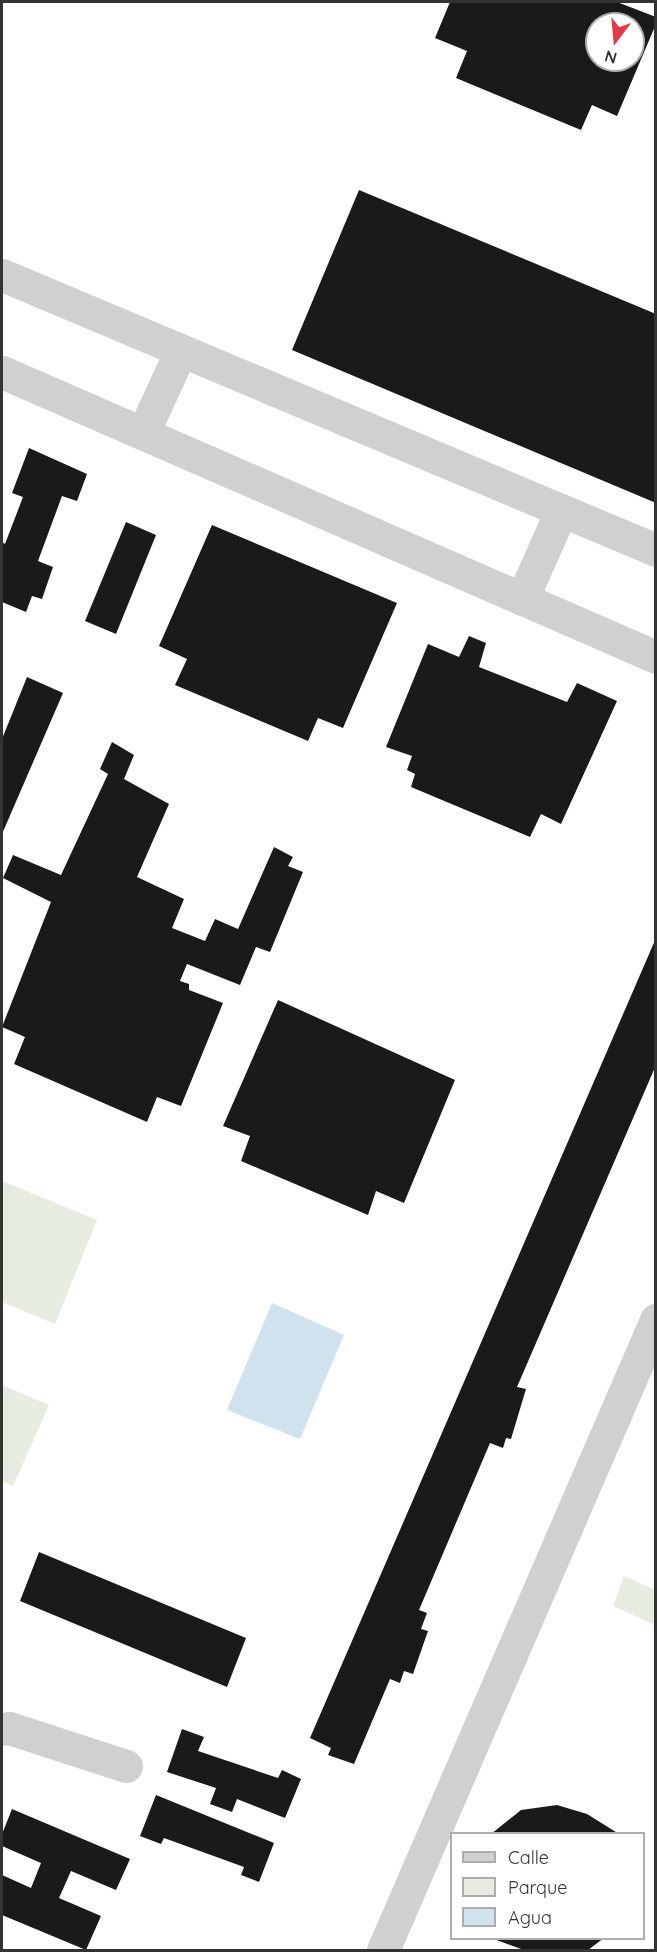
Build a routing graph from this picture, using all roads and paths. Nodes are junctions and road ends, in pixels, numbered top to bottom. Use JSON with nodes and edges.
{"nodes":[{"id":1,"x":2,"y":275,"type":"edge"},
{"id":2,"x":181,"y":350,"type":"junction"},
{"id":3,"x":2,"y":372,"type":"edge"},
{"id":4,"x":143,"y":434,"type":"junction"},
{"id":5,"x":561,"y":511,"type":"junction"},
{"id":6,"x":656,"y":550,"type":"edge"},
{"id":7,"x":522,"y":599,"type":"junction"},
{"id":8,"x":656,"y":657,"type":"edge"},
{"id":9,"x":656,"y":1320,"type":"edge"},
{"id":10,"x":2,"y":1729,"type":"edge"},
{"id":11,"x":126,"y":1766,"type":"dead end"},
{"id":12,"x":383,"y":1950,"type":"edge"}],
"edges":[{"from":1,"to":2,"type":"street"},
{"from":2,"to":4,"type":"street"},
{"from":2,"to":5,"type":"street"},
{"from":3,"to":4,"type":"street"},
{"from":4,"to":7,"type":"street"},
{"from":5,"to":6,"type":"street"},
{"from":5,"to":7,"type":"street"},
{"from":7,"to":8,"type":"street"},
{"from":9,"to":12,"type":"street"},
{"from":10,"to":11,"type":"street"}]}
